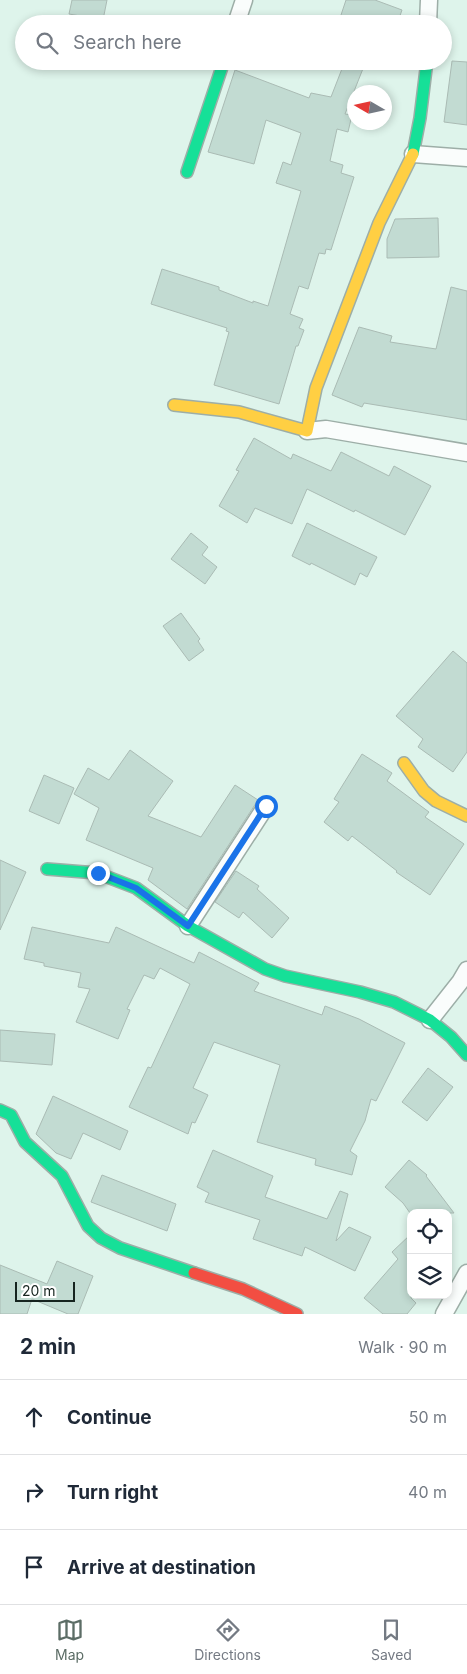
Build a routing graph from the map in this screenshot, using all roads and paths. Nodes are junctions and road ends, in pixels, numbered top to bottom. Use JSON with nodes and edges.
{"nodes":[{"id":1,"x":244,"y":0,"type":"edge"},
{"id":2,"x":429,"y":0,"type":"edge"},
{"id":3,"x":239,"y":15,"type":"edge"},
{"id":4,"x":428,"y":15,"type":"edge"},
{"id":5,"x":221,"y":70,"type":"edge"},
{"id":6,"x":426,"y":70,"type":"edge"},
{"id":7,"x":414,"y":154,"type":"junction"},
{"id":8,"x":467,"y":158,"type":"edge"},
{"id":9,"x":187,"y":172,"type":"dead end"},
{"id":10,"x":174,"y":405,"type":"dead end"},
{"id":11,"x":307,"y":431,"type":"junction"},
{"id":12,"x":467,"y":453,"type":"edge"},
{"id":13,"x":404,"y":763,"type":"dead end"},
{"id":14,"x":266,"y":806,"type":"dead end"},
{"id":15,"x":467,"y":816,"type":"edge"},
{"id":16,"x":47,"y":869,"type":"dead end"},
{"id":17,"x":188,"y":926,"type":"junction"},
{"id":18,"x":467,"y":970,"type":"edge"},
{"id":19,"x":430,"y":1020,"type":"junction"},
{"id":20,"x":467,"y":1055,"type":"edge"},
{"id":21,"x":0,"y":1110,"type":"edge"},
{"id":22,"x":467,"y":1273,"type":"edge"},
{"id":23,"x":297,"y":1314,"type":"edge"},
{"id":24,"x":444,"y":1314,"type":"edge"}],
"edges":[{"from":1,"to":3,"type":"street"},
{"from":2,"to":4,"type":"street"},
{"from":5,"to":9,"type":"street"},
{"from":6,"to":7,"type":"street"},
{"from":7,"to":8,"type":"street"},
{"from":7,"to":11,"type":"street"},
{"from":10,"to":11,"type":"street"},
{"from":11,"to":12,"type":"street"},
{"from":13,"to":15,"type":"street"},
{"from":14,"to":17,"type":"street"},
{"from":16,"to":17,"type":"street"},
{"from":17,"to":19,"type":"street"},
{"from":18,"to":19,"type":"street"},
{"from":19,"to":20,"type":"street"},
{"from":21,"to":23,"type":"street"},
{"from":22,"to":24,"type":"street"}]}
